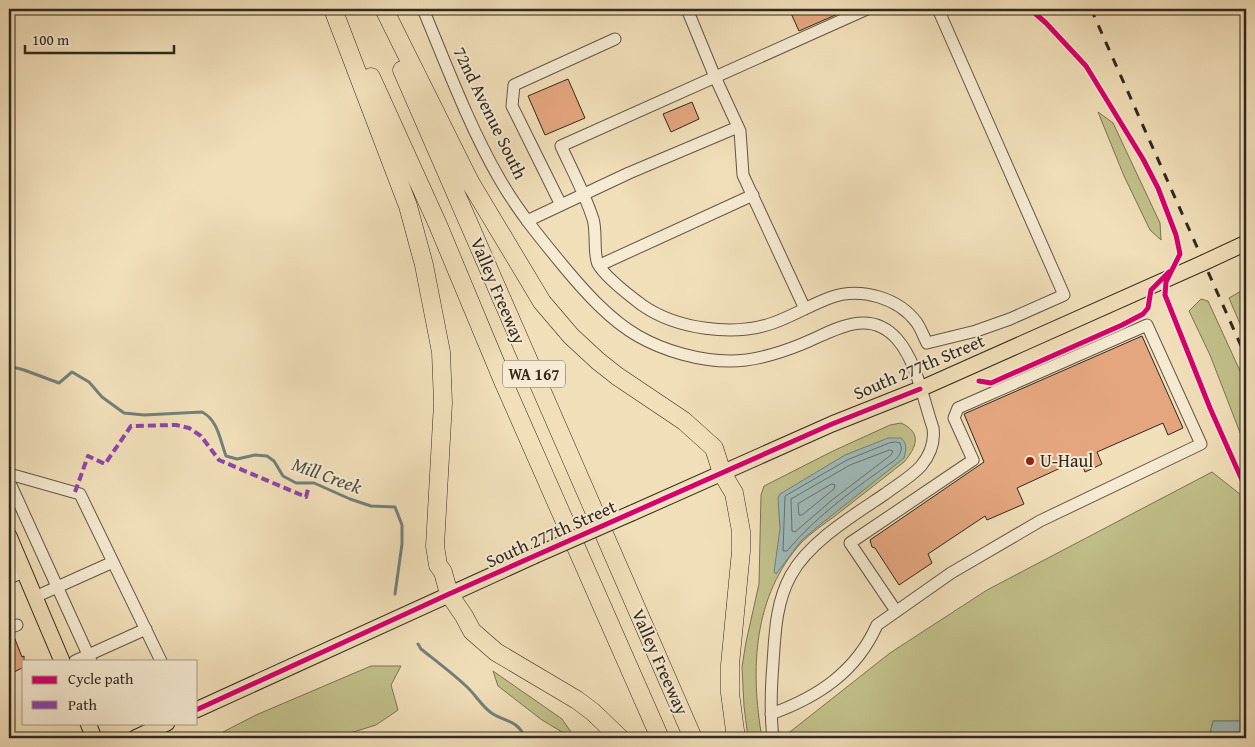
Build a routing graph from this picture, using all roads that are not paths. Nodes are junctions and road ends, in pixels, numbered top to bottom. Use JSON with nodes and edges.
{"nodes":[{"id":1,"x":333,"y":9,"type":"edge"},
{"id":2,"x":343,"y":9,"type":"edge"},
{"id":3,"x":375,"y":9,"type":"edge"},
{"id":4,"x":384,"y":9,"type":"edge"},
{"id":5,"x":422,"y":9,"type":"edge"},
{"id":6,"x":867,"y":9,"type":"edge"},
{"id":7,"x":938,"y":9,"type":"edge"},
{"id":8,"x":691,"y":10,"type":"edge"},
{"id":9,"x":614,"y":39,"type":"dead end"},
{"id":10,"x":715,"y":78,"type":"junction"},
{"id":11,"x":738,"y":127,"type":"junction"},
{"id":12,"x":583,"y":195,"type":"junction"},
{"id":13,"x":753,"y":195,"type":"junction"},
{"id":14,"x":561,"y":205,"type":"junction"},
{"id":15,"x":527,"y":221,"type":"junction"},
{"id":16,"x":1246,"y":243,"type":"edge"},
{"id":17,"x":600,"y":265,"type":"junction"},
{"id":18,"x":805,"y":310,"type":"junction"},
{"id":19,"x":920,"y":389,"type":"junction"},
{"id":20,"x":722,"y":474,"type":"junction"},
{"id":21,"x":9,"y":479,"type":"edge"},
{"id":22,"x":886,"y":493,"type":"junction"},
{"id":23,"x":898,"y":510,"type":"junction"},
{"id":24,"x":9,"y":536,"type":"edge"},
{"id":25,"x":113,"y":562,"type":"junction"},
{"id":26,"x":24,"y":572,"type":"junction"},
{"id":27,"x":9,"y":578,"type":"edge"},
{"id":28,"x":57,"y":587,"type":"junction"},
{"id":29,"x":449,"y":594,"type":"junction"},
{"id":30,"x":35,"y":597,"type":"junction"},
{"id":31,"x":896,"y":611,"type":"junction"},
{"id":32,"x":146,"y":629,"type":"junction"},
{"id":33,"x":89,"y":658,"type":"edge"},
{"id":34,"x":62,"y":660,"type":"edge"},
{"id":35,"x":161,"y":660,"type":"edge"},
{"id":36,"x":198,"y":709,"type":"edge"},
{"id":37,"x":771,"y":714,"type":"junction"},
{"id":38,"x":88,"y":724,"type":"edge"},
{"id":39,"x":165,"y":724,"type":"edge"},
{"id":40,"x":94,"y":738,"type":"edge"},
{"id":41,"x":135,"y":738,"type":"edge"},
{"id":42,"x":620,"y":738,"type":"edge"},
{"id":43,"x":660,"y":738,"type":"edge"},
{"id":44,"x":693,"y":738,"type":"edge"},
{"id":45,"x":736,"y":738,"type":"edge"},
{"id":46,"x":773,"y":738,"type":"edge"}],
"edges":[{"from":1,"to":29,"type":"highway"},
{"from":2,"to":43,"type":"highway","name":"Valley Freeway","number":"WA 167"},
{"from":3,"to":44,"type":"highway","name":"Valley Freeway","number":"WA 167"},
{"from":4,"to":20,"type":"highway"},
{"from":5,"to":15,"type":"street","name":"72nd Avenue South"},
{"from":6,"to":10,"type":"street"},
{"from":7,"to":18,"type":"street"},
{"from":8,"to":10,"type":"street"},
{"from":9,"to":14,"type":"street"},
{"from":10,"to":11,"type":"street"},
{"from":10,"to":12,"type":"street"},
{"from":11,"to":12,"type":"street"},
{"from":11,"to":13,"type":"street"},
{"from":12,"to":14,"type":"street"},
{"from":12,"to":17,"type":"street"},
{"from":13,"to":17,"type":"street"},
{"from":13,"to":18,"type":"street"},
{"from":14,"to":15,"type":"street"},
{"from":15,"to":19,"type":"street","name":"72nd Avenue South"},
{"from":16,"to":19,"type":"main road","name":"South 277th Street","bridge":true},
{"from":17,"to":18,"type":"street"},
{"from":19,"to":20,"type":"main road","name":"South 277th Street"},
{"from":19,"to":22,"type":"street","name":"72nd Avenue South"},
{"from":20,"to":29,"type":"main road","name":"South 277th Street","bridge":true},
{"from":20,"to":45,"type":"highway"},
{"from":21,"to":25,"type":"street"},
{"from":21,"to":28,"type":"street"},
{"from":22,"to":23,"type":"street"},
{"from":22,"to":37,"type":"street","name":"72nd Avenue South"},
{"from":23,"to":31,"type":"street"},
{"from":23,"to":31,"type":"street"},
{"from":24,"to":26,"type":"main road"},
{"from":25,"to":28,"type":"street"},
{"from":25,"to":32,"type":"street"},
{"from":26,"to":27,"type":"street"},
{"from":26,"to":30,"type":"main road"},
{"from":28,"to":30,"type":"street"},
{"from":28,"to":33,"type":"street"},
{"from":29,"to":36,"type":"main road","name":"South 277th Street"},
{"from":29,"to":42,"type":"highway"},
{"from":30,"to":34,"type":"main road"},
{"from":31,"to":37,"type":"street"},
{"from":32,"to":33,"type":"street"},
{"from":32,"to":35,"type":"street"},
{"from":37,"to":46,"type":"street","name":"72nd Avenue South"},
{"from":38,"to":40,"type":"main road"},
{"from":39,"to":41,"type":"main road"}]}
